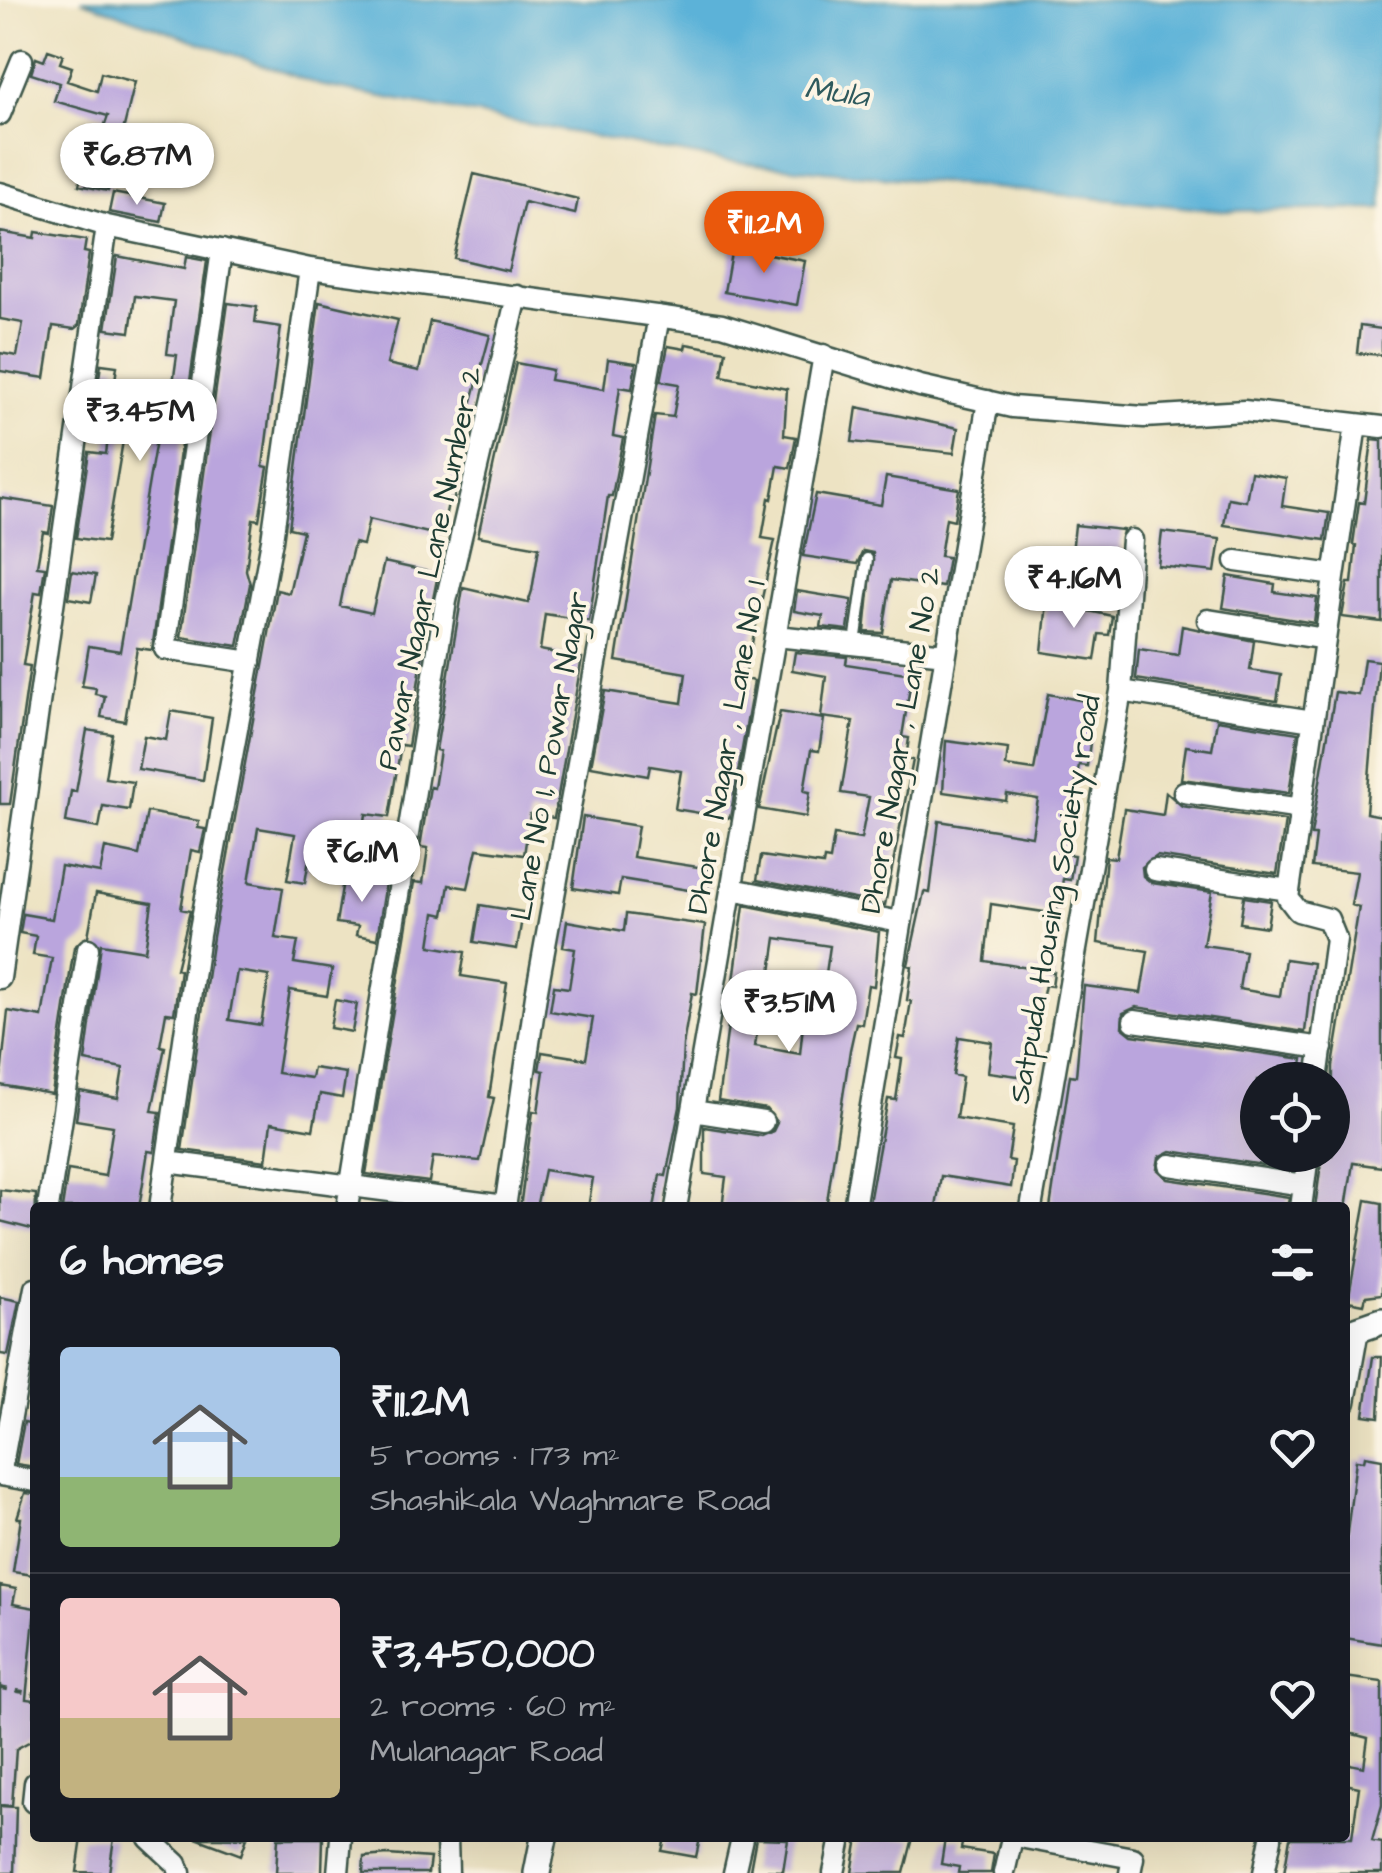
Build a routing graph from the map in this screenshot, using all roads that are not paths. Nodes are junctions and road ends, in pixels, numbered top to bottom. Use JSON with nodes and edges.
{"nodes":[{"id":1,"x":22,"y":60,"type":"dead end"},
{"id":2,"x":0,"y":114,"type":"edge"},
{"id":3,"x":0,"y":193,"type":"edge"},
{"id":4,"x":107,"y":226,"type":"junction"},
{"id":5,"x":222,"y":250,"type":"junction"},
{"id":6,"x":310,"y":268,"type":"junction"},
{"id":7,"x":517,"y":296,"type":"junction"},
{"id":8,"x":659,"y":316,"type":"junction"},
{"id":9,"x":824,"y":355,"type":"junction"},
{"id":10,"x":988,"y":401,"type":"junction"},
{"id":11,"x":1356,"y":424,"type":"junction"},
{"id":12,"x":1382,"y":426,"type":"edge"},
{"id":13,"x":1132,"y":540,"type":"dead end"},
{"id":14,"x":867,"y":559,"type":"dead end"},
{"id":15,"x":1236,"y":562,"type":"dead end"},
{"id":16,"x":1334,"y":575,"type":"junction"},
{"id":17,"x":1208,"y":620,"type":"dead end"},
{"id":18,"x":776,"y":636,"type":"junction"},
{"id":19,"x":1325,"y":639,"type":"junction"},
{"id":20,"x":854,"y":644,"type":"junction"},
{"id":21,"x":946,"y":654,"type":"junction"},
{"id":22,"x":250,"y":662,"type":"junction"},
{"id":23,"x":1122,"y":691,"type":"junction"},
{"id":24,"x":1313,"y":721,"type":"junction"},
{"id":25,"x":1184,"y":792,"type":"dead end"},
{"id":26,"x":1301,"y":810,"type":"junction"},
{"id":27,"x":1155,"y":870,"type":"dead end"},
{"id":28,"x":732,"y":889,"type":"junction"},
{"id":29,"x":1289,"y":890,"type":"junction"},
{"id":30,"x":900,"y":922,"type":"junction"},
{"id":31,"x":4,"y":924,"type":"edge"},
{"id":32,"x":88,"y":949,"type":"dead end"},
{"id":33,"x":0,"y":978,"type":"edge"},
{"id":34,"x":1134,"y":1021,"type":"dead end"},
{"id":35,"x":1322,"y":1048,"type":"junction"},
{"id":36,"x":1320,"y":1062,"type":"edge"},
{"id":37,"x":693,"y":1110,"type":"junction"},
{"id":38,"x":763,"y":1122,"type":"dead end"},
{"id":39,"x":167,"y":1162,"type":"junction"},
{"id":40,"x":1170,"y":1165,"type":"dead end"},
{"id":41,"x":1306,"y":1172,"type":"edge"},
{"id":42,"x":1304,"y":1185,"type":"junction"},
{"id":43,"x":348,"y":1197,"type":"edge"},
{"id":44,"x":49,"y":1202,"type":"edge"},
{"id":45,"x":161,"y":1202,"type":"edge"},
{"id":46,"x":426,"y":1202,"type":"edge"},
{"id":47,"x":506,"y":1202,"type":"edge"},
{"id":48,"x":677,"y":1202,"type":"edge"},
{"id":49,"x":855,"y":1202,"type":"edge"},
{"id":50,"x":1031,"y":1202,"type":"edge"},
{"id":51,"x":1302,"y":1202,"type":"edge"},
{"id":52,"x":30,"y":1315,"type":"edge"},
{"id":53,"x":1362,"y":1328,"type":"edge"},
{"id":54,"x":1350,"y":1380,"type":"edge"},
{"id":55,"x":0,"y":1475,"type":"edge"},
{"id":56,"x":30,"y":1480,"type":"edge"},
{"id":57,"x":154,"y":1842,"type":"edge"},
{"id":58,"x":341,"y":1842,"type":"edge"},
{"id":59,"x":447,"y":1842,"type":"edge"},
{"id":60,"x":543,"y":1842,"type":"edge"},
{"id":61,"x":741,"y":1842,"type":"edge"},
{"id":62,"x":840,"y":1842,"type":"edge"},
{"id":63,"x":1011,"y":1842,"type":"edge"},
{"id":64,"x":1046,"y":1842,"type":"edge"},
{"id":65,"x":1269,"y":1842,"type":"edge"},
{"id":66,"x":180,"y":1873,"type":"edge"},
{"id":67,"x":338,"y":1873,"type":"edge"},
{"id":68,"x":448,"y":1873,"type":"edge"},
{"id":69,"x":536,"y":1873,"type":"edge"},
{"id":70,"x":734,"y":1873,"type":"edge"},
{"id":71,"x":834,"y":1873,"type":"edge"},
{"id":72,"x":1004,"y":1873,"type":"edge"},
{"id":73,"x":1130,"y":1873,"type":"edge"},
{"id":74,"x":1264,"y":1873,"type":"edge"}],
"edges":[{"from":1,"to":2,"type":"street"},
{"from":3,"to":4,"type":"street"},
{"from":4,"to":5,"type":"street"},
{"from":4,"to":31,"type":"street"},
{"from":5,"to":6,"type":"street"},
{"from":5,"to":22,"type":"street"},
{"from":6,"to":7,"type":"street"},
{"from":6,"to":22,"type":"street"},
{"from":7,"to":8,"type":"street"},
{"from":7,"to":43,"type":"street","name":"Pawar Nagar Lane Number 2"},
{"from":8,"to":9,"type":"street"},
{"from":8,"to":47,"type":"street","name":"Lane No 1, Powar Nagar"},
{"from":9,"to":10,"type":"street"},
{"from":9,"to":18,"type":"street","name":"Dhore Nagar , Lane No 1"},
{"from":10,"to":11,"type":"street"},
{"from":10,"to":21,"type":"street","name":"Dhore Nagar , Lane No 2"},
{"from":11,"to":12,"type":"street"},
{"from":11,"to":16,"type":"street"},
{"from":13,"to":23,"type":"street","name":"Satpuda Housing Society road"},
{"from":14,"to":20,"type":"lane"},
{"from":15,"to":16,"type":"street"},
{"from":16,"to":19,"type":"street"},
{"from":17,"to":19,"type":"street"},
{"from":18,"to":20,"type":"street"},
{"from":18,"to":28,"type":"street","name":"Dhore Nagar , Lane No 1"},
{"from":19,"to":24,"type":"street"},
{"from":20,"to":21,"type":"street"},
{"from":21,"to":30,"type":"street","name":"Dhore Nagar , Lane No 2"},
{"from":22,"to":39,"type":"street"},
{"from":23,"to":24,"type":"street"},
{"from":23,"to":50,"type":"street","name":"Satpuda Housing Society road"},
{"from":24,"to":26,"type":"street"},
{"from":25,"to":26,"type":"street"},
{"from":26,"to":29,"type":"street"},
{"from":27,"to":29,"type":"street"},
{"from":28,"to":30,"type":"street"},
{"from":28,"to":37,"type":"street","name":"Dhore Nagar , Lane No 1"},
{"from":29,"to":35,"type":"street"},
{"from":30,"to":49,"type":"street","name":"Dhore Nagar , Lane No 2"},
{"from":31,"to":33,"type":"street"},
{"from":32,"to":44,"type":"street"},
{"from":34,"to":35,"type":"street"},
{"from":35,"to":36,"type":"street"},
{"from":37,"to":38,"type":"street"},
{"from":37,"to":48,"type":"street","name":"Dhore Nagar , Lane No 1"},
{"from":39,"to":43,"type":"street"},
{"from":39,"to":45,"type":"street"},
{"from":40,"to":42,"type":"street"},
{"from":41,"to":42,"type":"street"},
{"from":42,"to":51,"type":"street"},
{"from":43,"to":46,"type":"street"},
{"from":52,"to":55,"type":"street"},
{"from":53,"to":54,"type":"street"},
{"from":55,"to":56,"type":"street"},
{"from":57,"to":66,"type":"street"},
{"from":58,"to":67,"type":"street"},
{"from":59,"to":68,"type":"street"},
{"from":60,"to":69,"type":"street"},
{"from":61,"to":70,"type":"street"},
{"from":62,"to":71,"type":"street"},
{"from":63,"to":72,"type":"street"},
{"from":64,"to":73,"type":"street"},
{"from":65,"to":74,"type":"street"}]}
